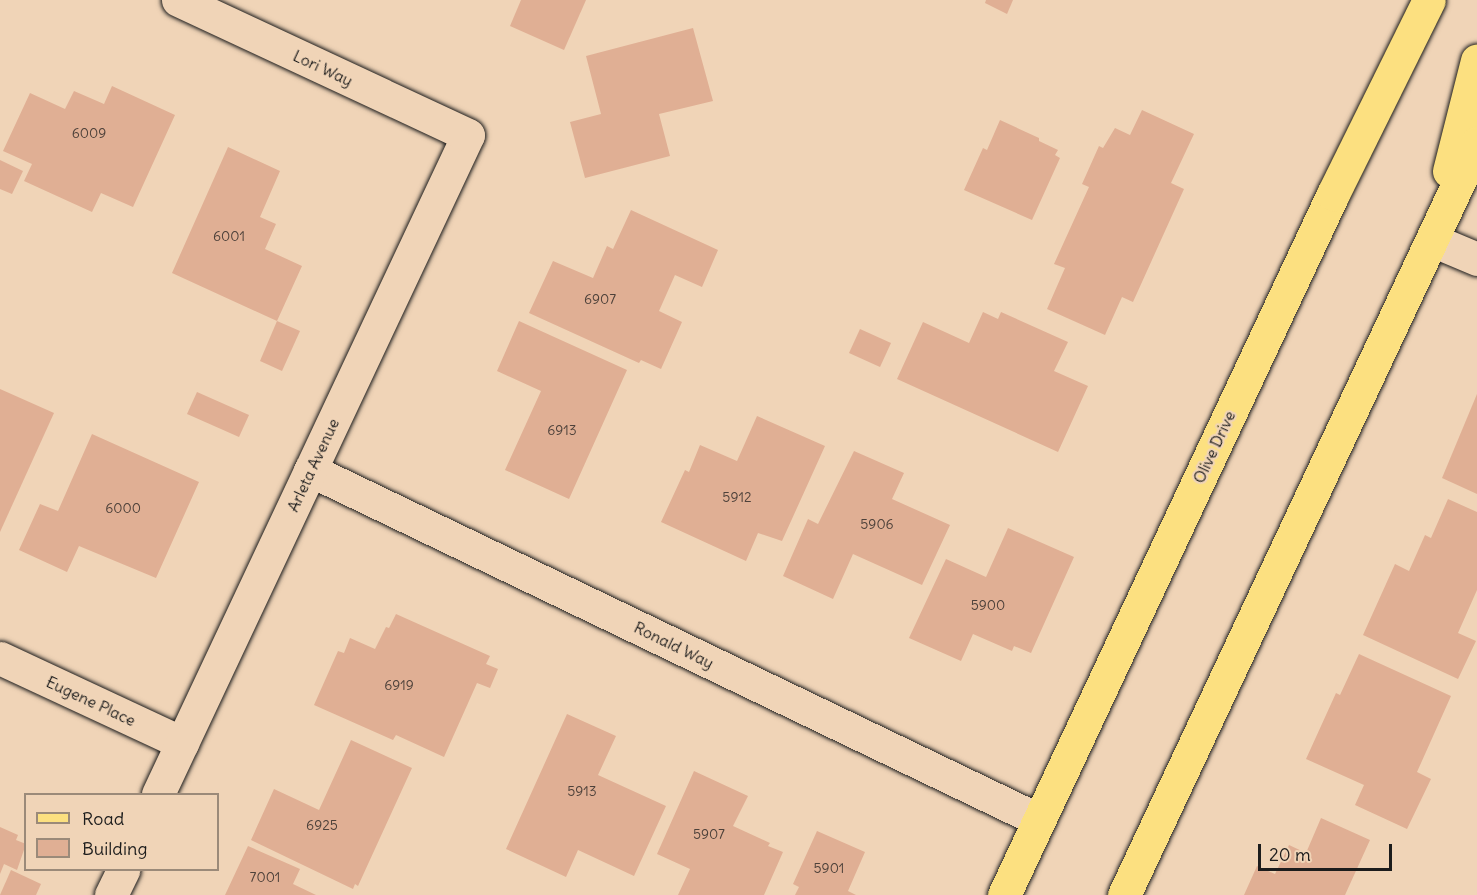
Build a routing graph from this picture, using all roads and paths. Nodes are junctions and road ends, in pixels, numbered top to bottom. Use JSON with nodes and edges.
{"nodes":[{"id":1,"x":178,"y":0,"type":"edge"},
{"id":2,"x":1429,"y":0,"type":"edge"},
{"id":3,"x":1477,"y":60,"type":"edge"},
{"id":4,"x":468,"y":135,"type":"joint"},
{"id":5,"x":1477,"y":143,"type":"edge"},
{"id":6,"x":1432,"y":240,"type":"junction"},
{"id":7,"x":1477,"y":259,"type":"edge"},
{"id":8,"x":310,"y":470,"type":"junction"},
{"id":9,"x":0,"y":658,"type":"edge"},
{"id":10,"x":182,"y":743,"type":"junction"},
{"id":11,"x":159,"y":793,"type":"edge"},
{"id":12,"x":1039,"y":820,"type":"junction"},
{"id":13,"x":123,"y":871,"type":"edge"},
{"id":14,"x":111,"y":895,"type":"edge"},
{"id":15,"x":1004,"y":895,"type":"edge"},
{"id":16,"x":1124,"y":895,"type":"edge"}],
"edges":[{"from":1,"to":4,"type":"street","name":"Lori Way"},
{"from":2,"to":12,"type":"main road","name":"Olive Drive"},
{"from":3,"to":6,"type":"main road"},
{"from":4,"to":8,"type":"street","name":"Arleta Avenue"},
{"from":5,"to":6,"type":"main road"},
{"from":6,"to":7,"type":"street"},
{"from":6,"to":16,"type":"main road"},
{"from":8,"to":10,"type":"street","name":"Arleta Avenue"},
{"from":8,"to":12,"type":"street","name":"Ronald Way"},
{"from":9,"to":10,"type":"street","name":"Eugene Place"},
{"from":10,"to":11,"type":"street","name":"Arleta Avenue"},
{"from":12,"to":15,"type":"main road","name":"Olive Drive"},
{"from":13,"to":14,"type":"street"}]}
